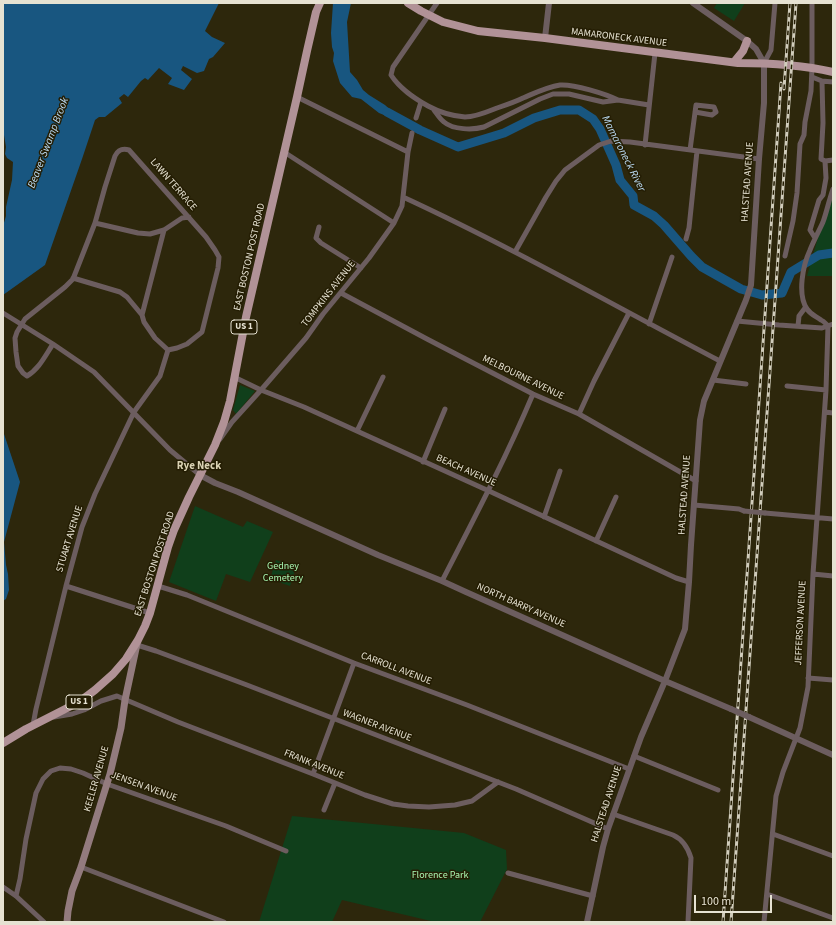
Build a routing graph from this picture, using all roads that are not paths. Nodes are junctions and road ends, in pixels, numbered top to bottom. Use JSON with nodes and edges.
{"nodes":[{"id":1,"x":320,"y":3,"type":"edge"},
{"id":2,"x":408,"y":3,"type":"edge"},
{"id":3,"x":437,"y":3,"type":"edge"},
{"id":4,"x":550,"y":3,"type":"edge"},
{"id":5,"x":774,"y":3,"type":"edge"},
{"id":6,"x":812,"y":3,"type":"edge"},
{"id":7,"x":697,"y":4,"type":"edge"},
{"id":8,"x":428,"y":15,"type":"junction"},
{"id":9,"x":545,"y":38,"type":"junction"},
{"id":10,"x":747,"y":41,"type":"junction"},
{"id":11,"x":655,"y":53,"type":"junction"},
{"id":12,"x":734,"y":62,"type":"junction"},
{"id":13,"x":764,"y":63,"type":"junction"},
{"id":14,"x":812,"y":67,"type":"junction"},
{"id":15,"x":833,"y":72,"type":"edge"},
{"id":16,"x":812,"y":78,"type":"junction"},
{"id":17,"x":822,"y":81,"type":"junction"},
{"id":18,"x":833,"y":82,"type":"edge"},
{"id":19,"x":811,"y":91,"type":"junction"},
{"id":20,"x":297,"y":97,"type":"junction"},
{"id":21,"x":618,"y":100,"type":"junction"},
{"id":22,"x":421,"y":102,"type":"junction"},
{"id":23,"x":649,"y":105,"type":"junction"},
{"id":24,"x":433,"y":109,"type":"junction"},
{"id":25,"x":695,"y":112,"type":"dead end"},
{"id":26,"x":416,"y":118,"type":"dead end"},
{"id":27,"x":412,"y":133,"type":"dead end"},
{"id":28,"x":645,"y":144,"type":"junction"},
{"id":29,"x":690,"y":150,"type":"junction"},
{"id":30,"x":697,"y":151,"type":"junction"},
{"id":31,"x":284,"y":152,"type":"junction"},
{"id":32,"x":408,"y":152,"type":"junction"},
{"id":33,"x":759,"y":159,"type":"junction"},
{"id":34,"x":833,"y":160,"type":"edge"},
{"id":35,"x":825,"y":161,"type":"junction"},
{"id":36,"x":833,"y":189,"type":"edge"},
{"id":37,"x":823,"y":195,"type":"junction"},
{"id":38,"x":403,"y":197,"type":"junction"},
{"id":39,"x":830,"y":198,"type":"junction"},
{"id":40,"x":189,"y":217,"type":"junction"},
{"id":41,"x":95,"y":223,"type":"junction"},
{"id":42,"x":394,"y":223,"type":"junction"},
{"id":43,"x":318,"y":227,"type":"dead end"},
{"id":44,"x":164,"y":230,"type":"junction"},
{"id":45,"x":815,"y":238,"type":"junction"},
{"id":46,"x":686,"y":239,"type":"dead end"},
{"id":47,"x":516,"y":252,"type":"junction"},
{"id":48,"x":785,"y":256,"type":"dead end"},
{"id":49,"x":672,"y":257,"type":"dead end"},
{"id":50,"x":361,"y":268,"type":"junction"},
{"id":51,"x":73,"y":278,"type":"junction"},
{"id":52,"x":341,"y":293,"type":"junction"},
{"id":53,"x":805,"y":308,"type":"junction"},
{"id":54,"x":629,"y":313,"type":"junction"},
{"id":55,"x":3,"y":314,"type":"edge"},
{"id":56,"x":142,"y":315,"type":"junction"},
{"id":57,"x":737,"y":321,"type":"junction"},
{"id":58,"x":650,"y":324,"type":"junction"},
{"id":59,"x":22,"y":325,"type":"junction"},
{"id":60,"x":830,"y":325,"type":"edge"},
{"id":61,"x":798,"y":326,"type":"junction"},
{"id":62,"x":53,"y":344,"type":"junction"},
{"id":63,"x":168,"y":350,"type":"junction"},
{"id":64,"x":720,"y":361,"type":"junction"},
{"id":65,"x":383,"y":377,"type":"dead end"},
{"id":66,"x":234,"y":378,"type":"junction"},
{"id":67,"x":713,"y":380,"type":"junction"},
{"id":68,"x":746,"y":384,"type":"dead end"},
{"id":69,"x":787,"y":386,"type":"dead end"},
{"id":70,"x":261,"y":390,"type":"junction"},
{"id":71,"x":826,"y":390,"type":"junction"},
{"id":72,"x":533,"y":394,"type":"junction"},
{"id":73,"x":445,"y":409,"type":"dead end"},
{"id":74,"x":134,"y":412,"type":"junction"},
{"id":75,"x":825,"y":412,"type":"junction"},
{"id":76,"x":833,"y":413,"type":"edge"},
{"id":77,"x":579,"y":414,"type":"junction"},
{"id":78,"x":357,"y":432,"type":"junction"},
{"id":79,"x":215,"y":445,"type":"junction"},
{"id":80,"x":423,"y":462,"type":"junction"},
{"id":81,"x":560,"y":471,"type":"dead end"},
{"id":82,"x":200,"y":475,"type":"junction"},
{"id":83,"x":696,"y":481,"type":"junction"},
{"id":84,"x":489,"y":491,"type":"junction"},
{"id":85,"x":616,"y":496,"type":"dead end"},
{"id":86,"x":694,"y":505,"type":"junction"},
{"id":87,"x":544,"y":517,"type":"junction"},
{"id":88,"x":818,"y":518,"type":"junction"},
{"id":89,"x":833,"y":519,"type":"edge"},
{"id":90,"x":596,"y":541,"type":"junction"},
{"id":91,"x":812,"y":574,"type":"junction"},
{"id":92,"x":833,"y":576,"type":"edge"},
{"id":93,"x":442,"y":581,"type":"junction"},
{"id":94,"x":689,"y":582,"type":"junction"},
{"id":95,"x":66,"y":586,"type":"junction"},
{"id":96,"x":158,"y":586,"type":"junction"},
{"id":97,"x":150,"y":613,"type":"junction"},
{"id":98,"x":138,"y":643,"type":"junction"},
{"id":99,"x":354,"y":662,"type":"junction"},
{"id":100,"x":808,"y":678,"type":"junction"},
{"id":101,"x":833,"y":680,"type":"edge"},
{"id":102,"x":665,"y":681,"type":"junction"},
{"id":103,"x":125,"y":700,"type":"junction"},
{"id":104,"x":50,"y":717,"type":"junction"},
{"id":105,"x":333,"y":718,"type":"junction"},
{"id":106,"x":33,"y":725,"type":"junction"},
{"id":107,"x":796,"y":738,"type":"junction"},
{"id":108,"x":3,"y":744,"type":"edge"},
{"id":109,"x":833,"y":755,"type":"edge"},
{"id":110,"x":634,"y":756,"type":"junction"},
{"id":111,"x":629,"y":769,"type":"junction"},
{"id":112,"x":313,"y":774,"type":"junction"},
{"id":113,"x":498,"y":782,"type":"junction"},
{"id":114,"x":335,"y":783,"type":"junction"},
{"id":115,"x":107,"y":784,"type":"junction"},
{"id":116,"x":718,"y":790,"type":"dead end"},
{"id":117,"x":324,"y":810,"type":"dead end"},
{"id":118,"x":613,"y":814,"type":"junction"},
{"id":119,"x":608,"y":829,"type":"junction"},
{"id":120,"x":773,"y":834,"type":"junction"},
{"id":121,"x":286,"y":850,"type":"dead end"},
{"id":122,"x":833,"y":856,"type":"edge"},
{"id":123,"x":81,"y":867,"type":"junction"},
{"id":124,"x":508,"y":873,"type":"dead end"},
{"id":125,"x":3,"y":887,"type":"edge"},
{"id":126,"x":766,"y":894,"type":"junction"},
{"id":127,"x":16,"y":896,"type":"junction"},
{"id":128,"x":593,"y":896,"type":"junction"},
{"id":129,"x":833,"y":918,"type":"edge"},
{"id":130,"x":44,"y":922,"type":"edge"},
{"id":131,"x":67,"y":922,"type":"edge"},
{"id":132,"x":224,"y":922,"type":"edge"},
{"id":133,"x":587,"y":922,"type":"edge"},
{"id":134,"x":688,"y":922,"type":"edge"},
{"id":135,"x":764,"y":922,"type":"edge"}],
"edges":[{"from":1,"to":20,"type":"main road","name":"EAST BOSTON POST ROAD","number":"US 1"},
{"from":2,"to":8,"type":"main road","name":"MAMARONECK AVENUE"},
{"from":3,"to":8,"type":"street"},
{"from":4,"to":9,"type":"street"},
{"from":5,"to":13,"type":"street"},
{"from":6,"to":14,"type":"street"},
{"from":7,"to":10,"type":"street"},
{"from":8,"to":9,"type":"main road","name":"MAMARONECK AVENUE"},
{"from":8,"to":22,"type":"street"},
{"from":9,"to":11,"type":"main road","name":"MAMARONECK AVENUE"},
{"from":10,"to":12,"type":"main road"},
{"from":10,"to":13,"type":"street"},
{"from":11,"to":12,"type":"main road","name":"MAMARONECK AVENUE"},
{"from":11,"to":23,"type":"street"},
{"from":12,"to":13,"type":"main road","name":"MAMARONECK AVENUE"},
{"from":13,"to":14,"type":"main road","name":"MAMARONECK AVENUE"},
{"from":13,"to":33,"type":"street","name":"HALSTEAD AVENUE"},
{"from":14,"to":15,"type":"main road","name":"MAMARONECK AVENUE"},
{"from":14,"to":16,"type":"street"},
{"from":16,"to":17,"type":"street"},
{"from":16,"to":19,"type":"street"},
{"from":17,"to":18,"type":"street"},
{"from":17,"to":19,"type":"street"},
{"from":17,"to":35,"type":"street"},
{"from":19,"to":48,"type":"street"},
{"from":20,"to":31,"type":"main road","name":"EAST BOSTON POST ROAD","number":"US 1"},
{"from":20,"to":32,"type":"street"},
{"from":21,"to":23,"type":"street"},
{"from":21,"to":24,"type":"street"},
{"from":21,"to":24,"type":"street"},
{"from":22,"to":24,"type":"street"},
{"from":22,"to":26,"type":"street"},
{"from":23,"to":28,"type":"street"},
{"from":25,"to":29,"type":"street"},
{"from":27,"to":32,"type":"street","name":"TOMPKINS AVENUE"},
{"from":28,"to":29,"type":"street"},
{"from":28,"to":47,"type":"street"},
{"from":29,"to":30,"type":"street"},
{"from":30,"to":33,"type":"street"},
{"from":30,"to":46,"type":"street"},
{"from":31,"to":42,"type":"street"},
{"from":31,"to":66,"type":"main road","name":"EAST BOSTON POST ROAD","number":"US 1"},
{"from":32,"to":38,"type":"street","name":"TOMPKINS AVENUE"},
{"from":33,"to":57,"type":"street","name":"HALSTEAD AVENUE"},
{"from":34,"to":35,"type":"street"},
{"from":35,"to":37,"type":"street"},
{"from":36,"to":39,"type":"street"},
{"from":37,"to":39,"type":"street"},
{"from":37,"to":45,"type":"street"},
{"from":38,"to":42,"type":"street","name":"TOMPKINS AVENUE"},
{"from":38,"to":47,"type":"street"},
{"from":39,"to":45,"type":"street"},
{"from":40,"to":41,"type":"street","name":"LAWN TERRACE"},
{"from":40,"to":44,"type":"street"},
{"from":40,"to":63,"type":"street","name":"LAWN TERRACE"},
{"from":41,"to":44,"type":"street"},
{"from":41,"to":51,"type":"street","name":"LAWN TERRACE"},
{"from":42,"to":50,"type":"street","name":"TOMPKINS AVENUE"},
{"from":43,"to":50,"type":"street"},
{"from":44,"to":56,"type":"street"},
{"from":45,"to":53,"type":"street"},
{"from":47,"to":54,"type":"street"},
{"from":49,"to":58,"type":"street"},
{"from":50,"to":52,"type":"street","name":"TOMPKINS AVENUE"},
{"from":51,"to":56,"type":"street"},
{"from":51,"to":59,"type":"street"},
{"from":52,"to":70,"type":"street","name":"TOMPKINS AVENUE"},
{"from":52,"to":72,"type":"street","name":"MELBOURNE AVENUE"},
{"from":53,"to":60,"type":"street"},
{"from":53,"to":61,"type":"street"},
{"from":54,"to":58,"type":"street"},
{"from":54,"to":77,"type":"street"},
{"from":55,"to":59,"type":"street"},
{"from":56,"to":63,"type":"street"},
{"from":57,"to":61,"type":"street"},
{"from":57,"to":64,"type":"street","name":"HALSTEAD AVENUE"},
{"from":58,"to":64,"type":"street"},
{"from":59,"to":62,"type":"street"},
{"from":59,"to":62,"type":"street"},
{"from":60,"to":61,"type":"street"},
{"from":60,"to":71,"type":"street","name":"JEFFERSON AVENUE"},
{"from":62,"to":74,"type":"street"},
{"from":63,"to":74,"type":"street","name":"STUART AVENUE"},
{"from":64,"to":67,"type":"street","name":"HALSTEAD AVENUE"},
{"from":65,"to":78,"type":"street"},
{"from":66,"to":70,"type":"street","name":"BEACH AVENUE"},
{"from":66,"to":79,"type":"main road","name":"EAST BOSTON POST ROAD","number":"US 1"},
{"from":67,"to":68,"type":"street"},
{"from":67,"to":83,"type":"street","name":"HALSTEAD AVENUE"},
{"from":69,"to":71,"type":"street"},
{"from":70,"to":78,"type":"street","name":"BEACH AVENUE"},
{"from":70,"to":79,"type":"street","name":"TOMPKINS AVENUE"},
{"from":71,"to":75,"type":"street","name":"JEFFERSON AVENUE"},
{"from":72,"to":77,"type":"street","name":"MELBOURNE AVENUE"},
{"from":72,"to":84,"type":"street"},
{"from":73,"to":80,"type":"street"},
{"from":74,"to":82,"type":"street"},
{"from":74,"to":95,"type":"street","name":"STUART AVENUE"},
{"from":75,"to":76,"type":"street"},
{"from":75,"to":88,"type":"street","name":"JEFFERSON AVENUE"},
{"from":77,"to":83,"type":"street","name":"MELBOURNE AVENUE"},
{"from":78,"to":80,"type":"street","name":"BEACH AVENUE"},
{"from":79,"to":82,"type":"main road","name":"EAST BOSTON POST ROAD","number":"US 1"},
{"from":80,"to":84,"type":"street","name":"BEACH AVENUE"},
{"from":81,"to":87,"type":"street"},
{"from":82,"to":93,"type":"street","name":"NORTH BARRY AVENUE"},
{"from":82,"to":96,"type":"main road","name":"EAST BOSTON POST ROAD","number":"US 1"},
{"from":83,"to":86,"type":"street","name":"HALSTEAD AVENUE"},
{"from":84,"to":87,"type":"street","name":"BEACH AVENUE"},
{"from":84,"to":93,"type":"street"},
{"from":85,"to":90,"type":"street"},
{"from":86,"to":88,"type":"street","bridge":true},
{"from":86,"to":94,"type":"street","name":"HALSTEAD AVENUE"},
{"from":87,"to":90,"type":"street","name":"BEACH AVENUE"},
{"from":88,"to":89,"type":"street"},
{"from":88,"to":91,"type":"street","name":"JEFFERSON AVENUE"},
{"from":90,"to":94,"type":"street","name":"BEACH AVENUE"},
{"from":91,"to":92,"type":"street"},
{"from":91,"to":100,"type":"street","name":"JEFFERSON AVENUE"},
{"from":93,"to":102,"type":"street","name":"NORTH BARRY AVENUE"},
{"from":94,"to":102,"type":"street","name":"HALSTEAD AVENUE"},
{"from":95,"to":97,"type":"street"},
{"from":95,"to":106,"type":"street","name":"STUART AVENUE"},
{"from":96,"to":97,"type":"main road","name":"EAST BOSTON POST ROAD","number":"US 1"},
{"from":96,"to":99,"type":"street","name":"CARROLL AVENUE"},
{"from":97,"to":98,"type":"main road","name":"EAST BOSTON POST ROAD","number":"US 1"},
{"from":98,"to":103,"type":"main road","name":"KEELER AVENUE"},
{"from":98,"to":104,"type":"main road","name":"EAST BOSTON POST ROAD","number":"US 1"},
{"from":98,"to":105,"type":"street","name":"WAGNER AVENUE"},
{"from":99,"to":105,"type":"street"},
{"from":99,"to":111,"type":"street","name":"CARROLL AVENUE"},
{"from":100,"to":101,"type":"street"},
{"from":100,"to":107,"type":"street","name":"JEFFERSON AVENUE"},
{"from":102,"to":107,"type":"street","name":"NORTH BARRY AVENUE","bridge":true},
{"from":102,"to":110,"type":"street","name":"HALSTEAD AVENUE"},
{"from":103,"to":104,"type":"street"},
{"from":103,"to":112,"type":"street","name":"FRANK AVENUE"},
{"from":103,"to":115,"type":"main road","name":"KEELER AVENUE"},
{"from":104,"to":106,"type":"main road","name":"EAST BOSTON POST ROAD","number":"US 1"},
{"from":105,"to":112,"type":"street"},
{"from":105,"to":113,"type":"street","name":"WAGNER AVENUE"},
{"from":106,"to":108,"type":"main road","name":"EAST BOSTON POST ROAD","number":"US 1"},
{"from":107,"to":109,"type":"street","name":"NORTH BARRY AVENUE"},
{"from":107,"to":120,"type":"street","name":"JEFFERSON AVENUE"},
{"from":110,"to":111,"type":"street","name":"HALSTEAD AVENUE"},
{"from":110,"to":116,"type":"street"},
{"from":111,"to":118,"type":"street","name":"HALSTEAD AVENUE"},
{"from":112,"to":114,"type":"street","name":"FRANK AVENUE"},
{"from":113,"to":114,"type":"street","name":"FRANK AVENUE"},
{"from":113,"to":119,"type":"street","name":"WAGNER AVENUE"},
{"from":114,"to":117,"type":"street"},
{"from":115,"to":121,"type":"street","name":"JENSEN AVENUE"},
{"from":115,"to":123,"type":"main road","name":"KEELER AVENUE"},
{"from":115,"to":127,"type":"street","name":"JENSEN AVENUE"},
{"from":118,"to":119,"type":"street","name":"HALSTEAD AVENUE"},
{"from":118,"to":134,"type":"street"},
{"from":119,"to":128,"type":"street","name":"HALSTEAD AVENUE"},
{"from":120,"to":122,"type":"street"},
{"from":120,"to":126,"type":"street","name":"JEFFERSON AVENUE"},
{"from":123,"to":131,"type":"main road","name":"KEELER AVENUE"},
{"from":123,"to":132,"type":"street"},
{"from":124,"to":128,"type":"street"},
{"from":125,"to":127,"type":"street"},
{"from":126,"to":129,"type":"street"},
{"from":126,"to":135,"type":"street","name":"JEFFERSON AVENUE"},
{"from":127,"to":130,"type":"street"},
{"from":128,"to":133,"type":"street","name":"HALSTEAD AVENUE"}]}
